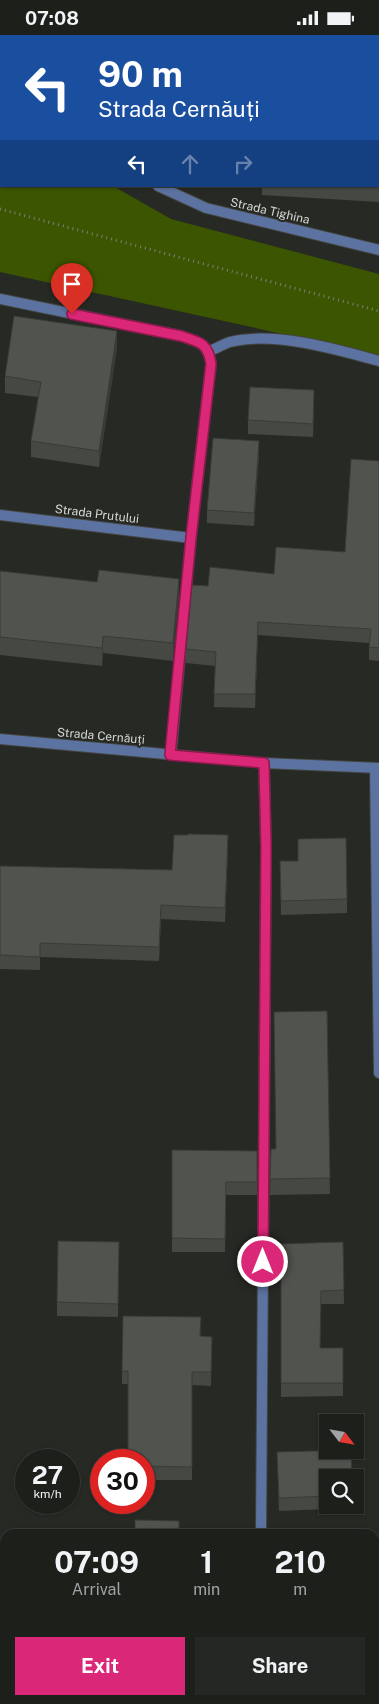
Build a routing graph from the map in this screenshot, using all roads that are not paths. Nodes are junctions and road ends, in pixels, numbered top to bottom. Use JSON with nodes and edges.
{"nodes":[{"id":1,"x":160,"y":187,"type":"edge"},
{"id":2,"x":379,"y":249,"type":"edge"},
{"id":3,"x":0,"y":299,"type":"edge"},
{"id":4,"x":209,"y":351,"type":"junction"},
{"id":5,"x":379,"y":361,"type":"edge"},
{"id":6,"x":0,"y":515,"type":"edge"},
{"id":7,"x":191,"y":538,"type":"junction"},
{"id":8,"x":0,"y":739,"type":"edge"},
{"id":9,"x":170,"y":755,"type":"junction"},
{"id":10,"x":264,"y":763,"type":"junction"},
{"id":11,"x":377,"y":768,"type":"edge"},
{"id":12,"x":379,"y":1073,"type":"edge"},
{"id":13,"x":260,"y":1529,"type":"edge"}],
"edges":[{"from":1,"to":2,"type":"street","name":"Strada Tighina"},
{"from":3,"to":4,"type":"street"},
{"from":4,"to":5,"type":"street"},
{"from":4,"to":7,"type":"street"},
{"from":6,"to":7,"type":"street","name":"Strada Prutului"},
{"from":7,"to":9,"type":"street"},
{"from":8,"to":9,"type":"street","name":"Strada Cernăuți"},
{"from":9,"to":10,"type":"street","name":"Strada Cernăuți"},
{"from":10,"to":11,"type":"street","name":"Strada Cernăuți"},
{"from":10,"to":13,"type":"street"},
{"from":11,"to":12,"type":"street"}]}
